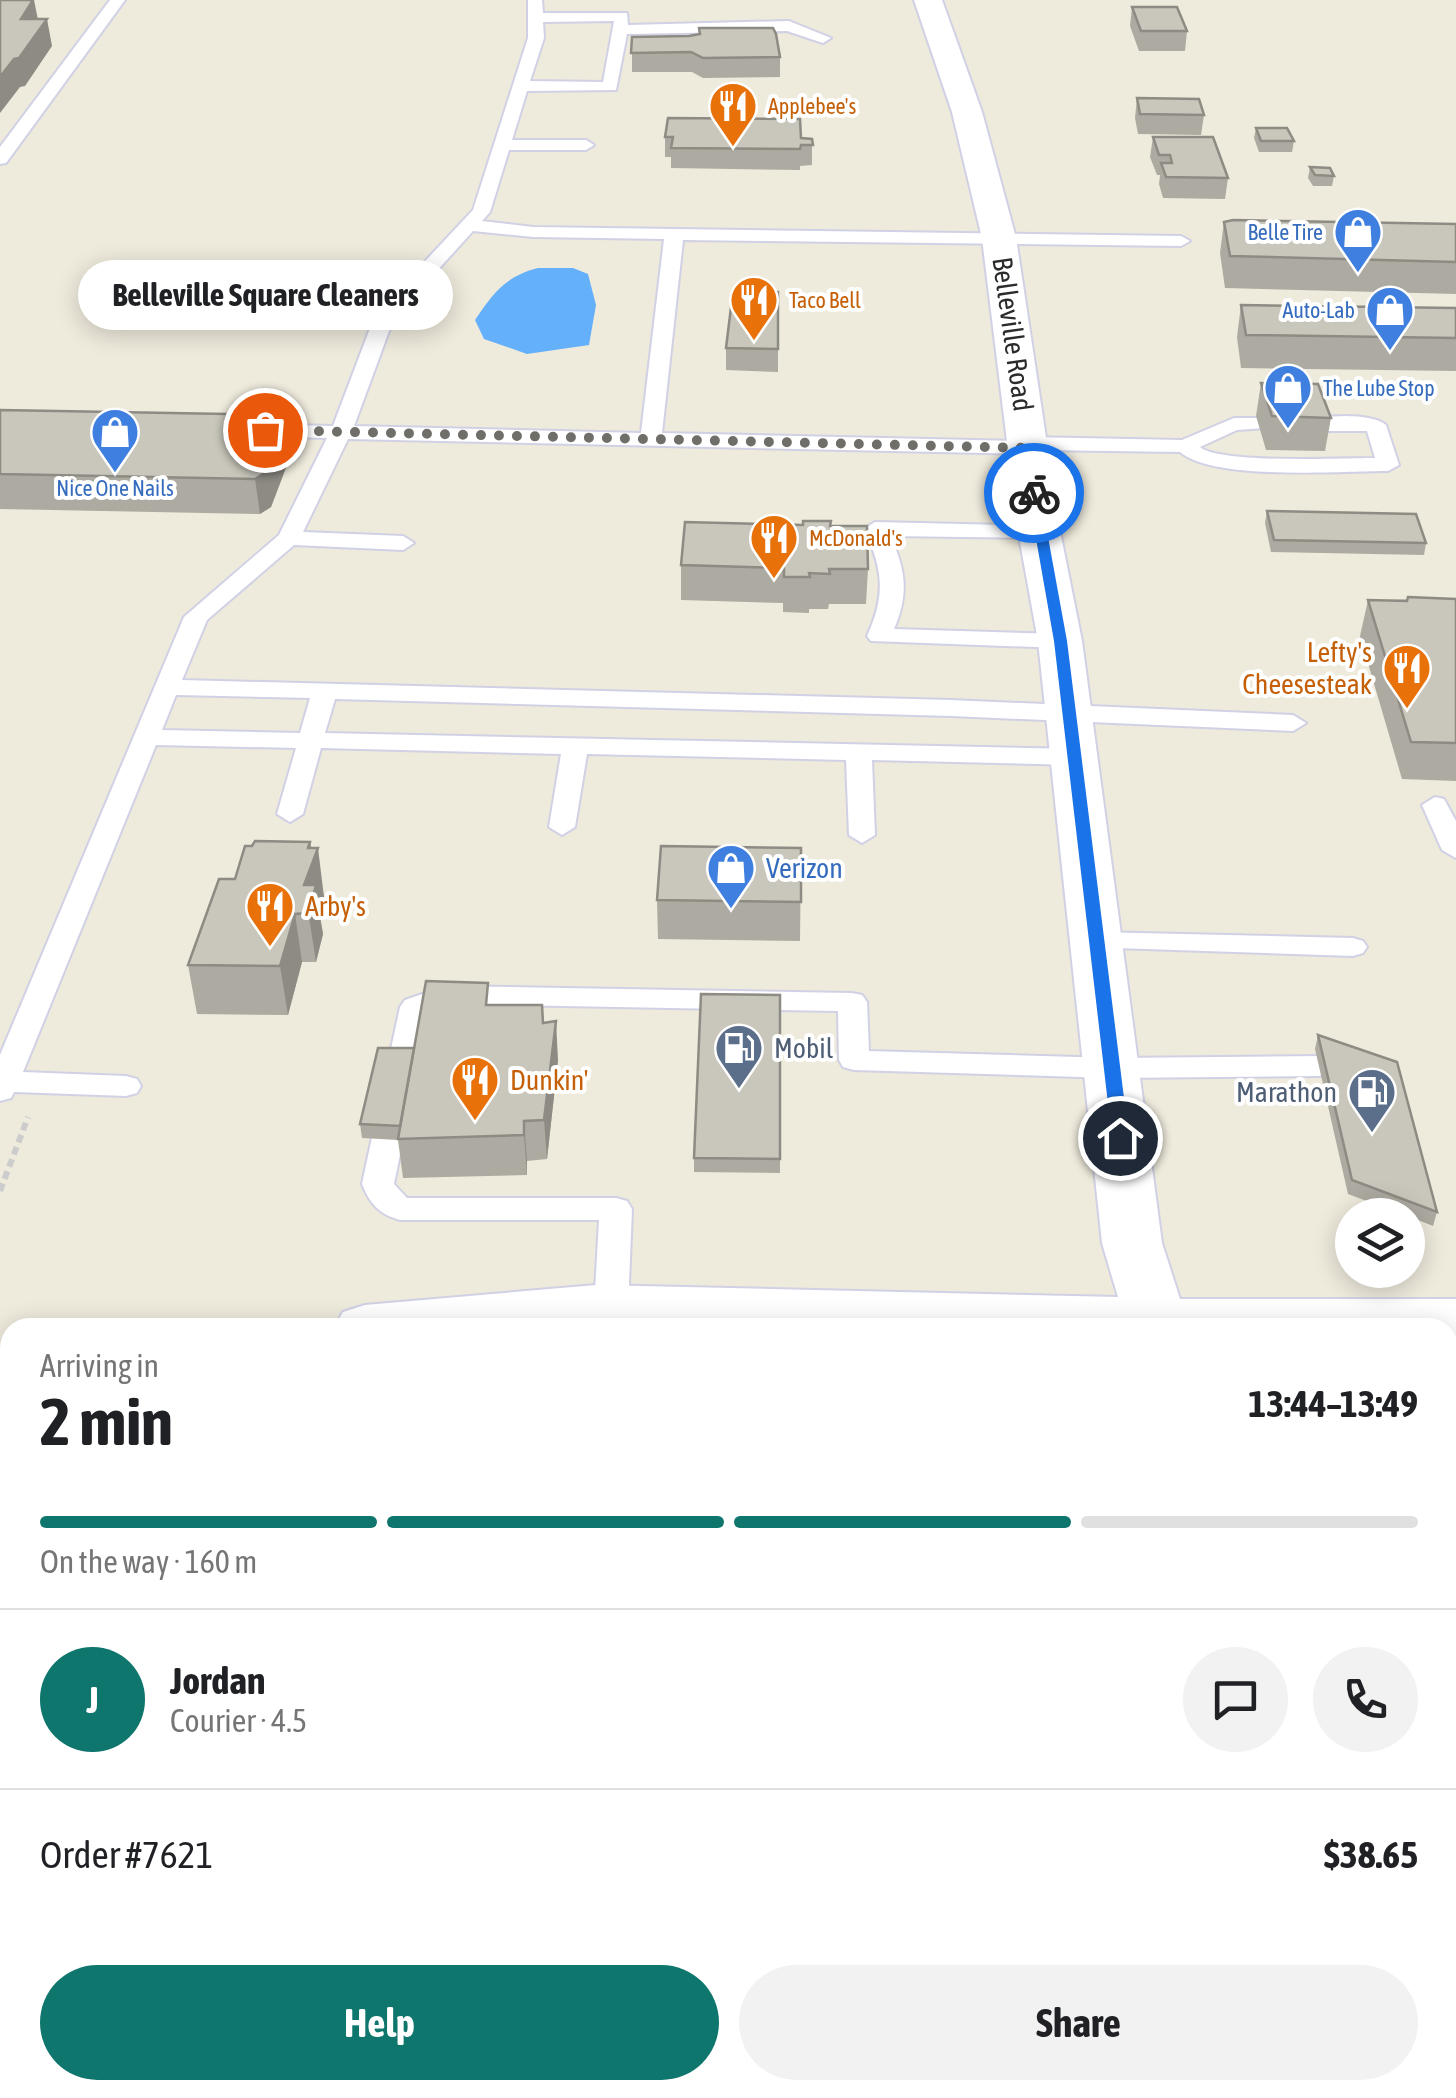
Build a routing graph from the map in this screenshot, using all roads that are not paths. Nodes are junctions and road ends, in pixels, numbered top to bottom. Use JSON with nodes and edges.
{"nodes":[{"id":1,"x":118,"y":0,"type":"edge"},
{"id":2,"x":928,"y":0,"type":"edge"},
{"id":3,"x":536,"y":9,"type":"edge"},
{"id":4,"x":622,"y":30,"type":"junction"},
{"id":5,"x":822,"y":38,"type":"dead end"},
{"id":6,"x":522,"y":86,"type":"junction"},
{"id":7,"x":503,"y":145,"type":"junction"},
{"id":8,"x":586,"y":146,"type":"dead end"},
{"id":9,"x":0,"y":159,"type":"edge"},
{"id":10,"x":469,"y":225,"type":"junction"},
{"id":11,"x":674,"y":234,"type":"junction"},
{"id":12,"x":999,"y":238,"type":"junction"},
{"id":13,"x":1181,"y":240,"type":"dead end"},
{"id":14,"x":227,"y":430,"type":"edge"},
{"id":15,"x":1260,"y":430,"type":"edge"},
{"id":16,"x":1316,"y":430,"type":"edge"},
{"id":17,"x":340,"y":432,"type":"junction"},
{"id":18,"x":651,"y":440,"type":"junction"},
{"id":19,"x":1028,"y":446,"type":"junction"},
{"id":20,"x":1185,"y":446,"type":"junction"},
{"id":21,"x":1039,"y":531,"type":"junction"},
{"id":22,"x":289,"y":538,"type":"junction"},
{"id":23,"x":403,"y":543,"type":"dead end"},
{"id":24,"x":1060,"y":641,"type":"junction"},
{"id":25,"x":165,"y":687,"type":"junction"},
{"id":26,"x":324,"y":692,"type":"junction"},
{"id":27,"x":554,"y":698,"type":"junction"},
{"id":28,"x":1292,"y":723,"type":"dead end"},
{"id":29,"x":1071,"y":736,"type":"junction"},
{"id":30,"x":145,"y":737,"type":"junction"},
{"id":31,"x":310,"y":740,"type":"junction"},
{"id":32,"x":545,"y":745,"type":"junction"},
{"id":33,"x":575,"y":746,"type":"junction"},
{"id":34,"x":859,"y":752,"type":"junction"},
{"id":35,"x":1435,"y":805,"type":"dead end"},
{"id":36,"x":290,"y":814,"type":"dead end"},
{"id":37,"x":562,"y":827,"type":"dead end"},
{"id":38,"x":862,"y":836,"type":"dead end"},
{"id":39,"x":1456,"y":850,"type":"edge"},
{"id":40,"x":1095,"y":941,"type":"junction"},
{"id":41,"x":1353,"y":947,"type":"dead end"},
{"id":42,"x":1319,"y":1066,"type":"edge"},
{"id":43,"x":1112,"y":1068,"type":"junction"},
{"id":44,"x":126,"y":1086,"type":"dead end"},
{"id":45,"x":2,"y":1087,"type":"edge"},
{"id":46,"x":601,"y":1315,"type":"edge"},
{"id":47,"x":547,"y":1318,"type":"edge"},
{"id":48,"x":1025,"y":1318,"type":"edge"},
{"id":49,"x":1156,"y":1318,"type":"edge"}],
"edges":[{"from":1,"to":9,"type":"lane"},
{"from":2,"to":12,"type":"main road","name":"Belleville Road"},
{"from":3,"to":4,"type":"lane"},
{"from":3,"to":6,"type":"lane"},
{"from":4,"to":5,"type":"lane"},
{"from":4,"to":6,"type":"lane"},
{"from":6,"to":7,"type":"lane"},
{"from":7,"to":8,"type":"lane"},
{"from":7,"to":10,"type":"lane"},
{"from":10,"to":11,"type":"lane"},
{"from":10,"to":17,"type":"lane"},
{"from":11,"to":12,"type":"lane"},
{"from":11,"to":18,"type":"lane"},
{"from":12,"to":13,"type":"lane"},
{"from":12,"to":19,"type":"main road","name":"Belleville Road"},
{"from":14,"to":17,"type":"lane"},
{"from":15,"to":20,"type":"lane"},
{"from":16,"to":20,"type":"lane"},
{"from":17,"to":18,"type":"lane"},
{"from":17,"to":22,"type":"lane"},
{"from":18,"to":19,"type":"lane"},
{"from":19,"to":20,"type":"lane"},
{"from":19,"to":21,"type":"main road","name":"Belleville Road"},
{"from":21,"to":24,"type":"main road","name":"Belleville Road"},
{"from":21,"to":24,"type":"lane"},
{"from":22,"to":23,"type":"lane"},
{"from":22,"to":25,"type":"lane"},
{"from":24,"to":29,"type":"main road","name":"Belleville Road"},
{"from":25,"to":26,"type":"lane"},
{"from":25,"to":30,"type":"lane"},
{"from":26,"to":27,"type":"lane"},
{"from":26,"to":31,"type":"lane"},
{"from":27,"to":29,"type":"lane"},
{"from":27,"to":32,"type":"lane"},
{"from":28,"to":29,"type":"lane"},
{"from":29,"to":34,"type":"lane"},
{"from":29,"to":40,"type":"main road","name":"Belleville Road"},
{"from":30,"to":31,"type":"lane"},
{"from":30,"to":45,"type":"lane"},
{"from":31,"to":32,"type":"lane"},
{"from":31,"to":36,"type":"lane"},
{"from":32,"to":33,"type":"lane"},
{"from":33,"to":34,"type":"lane"},
{"from":33,"to":37,"type":"lane"},
{"from":34,"to":38,"type":"lane"},
{"from":35,"to":39,"type":"lane"},
{"from":40,"to":41,"type":"lane"},
{"from":40,"to":43,"type":"main road","name":"Belleville Road"},
{"from":42,"to":43,"type":"lane"},
{"from":43,"to":46,"type":"lane"},
{"from":43,"to":49,"type":"main road","name":"Belleville Road"},
{"from":44,"to":45,"type":"lane"},
{"from":46,"to":47,"type":"main road"},
{"from":46,"to":48,"type":"main road"}]}
